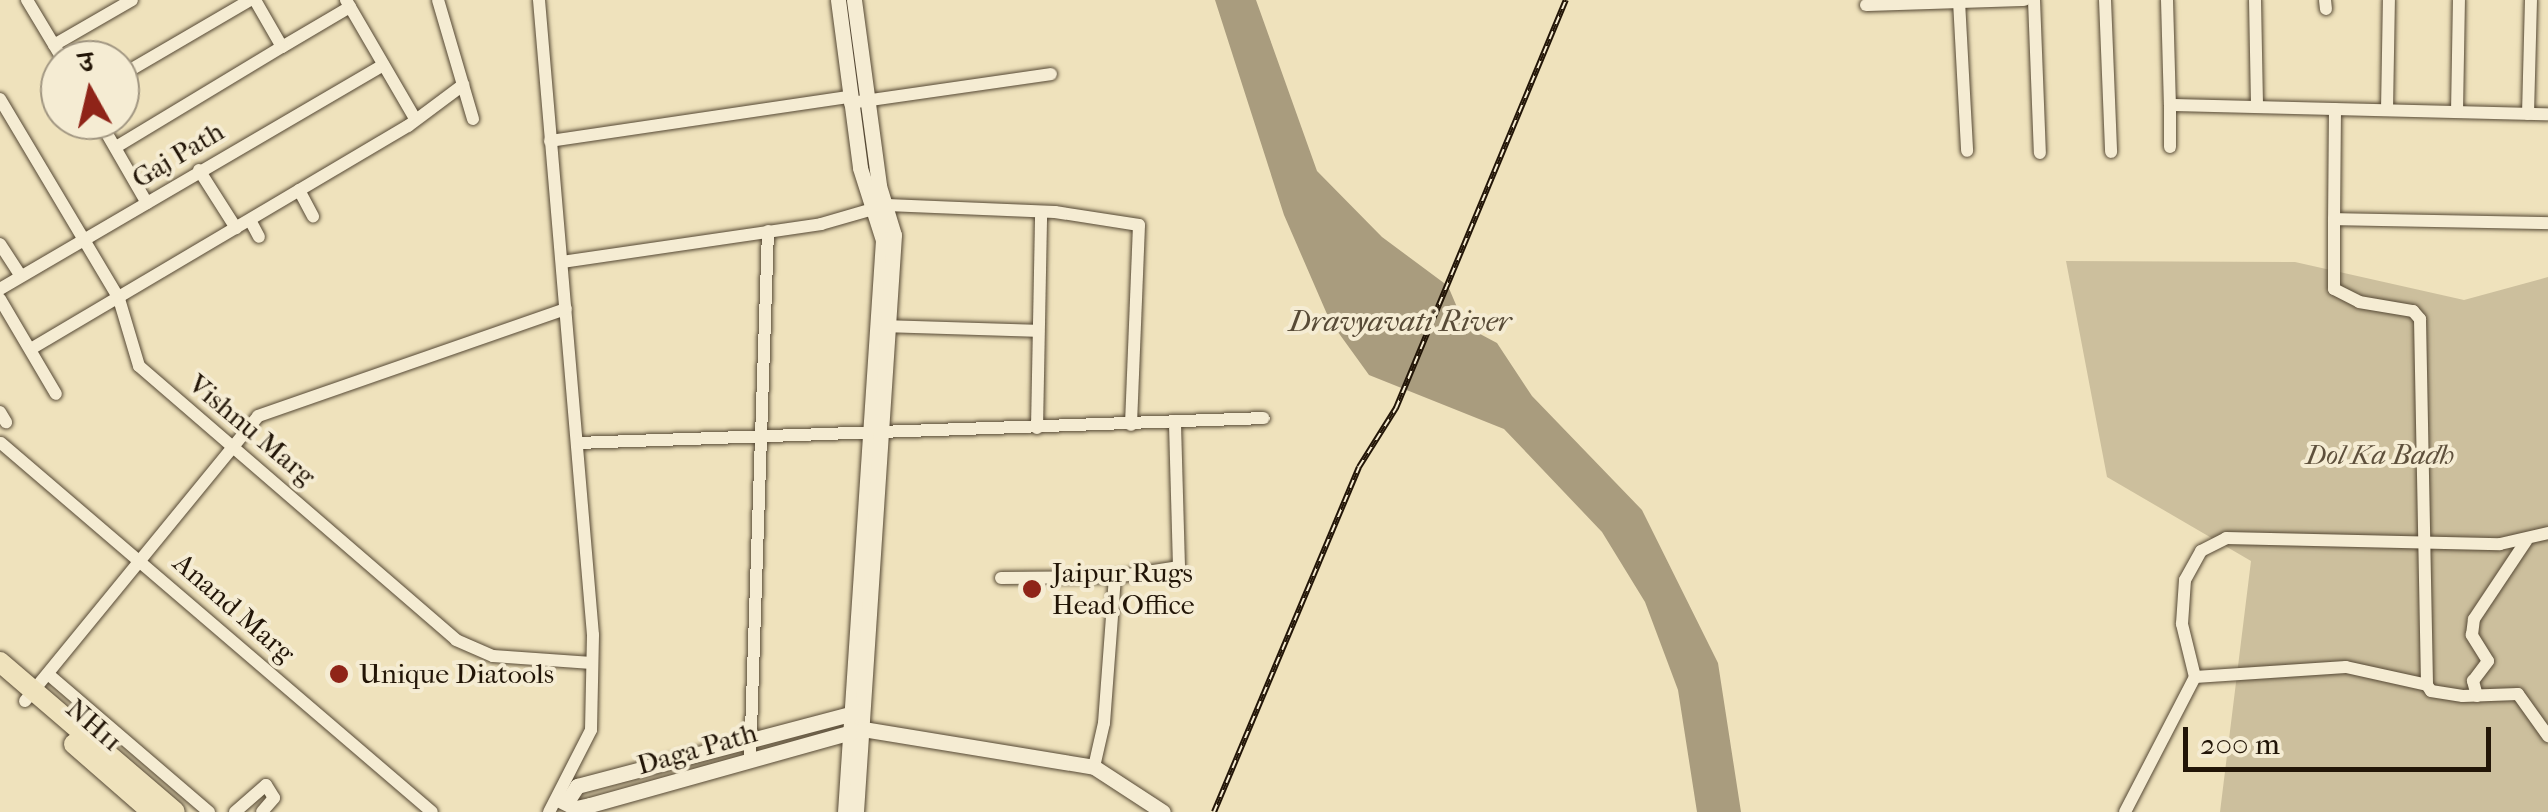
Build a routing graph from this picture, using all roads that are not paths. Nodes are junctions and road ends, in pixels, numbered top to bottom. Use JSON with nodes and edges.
{"nodes":[{"id":1,"x":27,"y":0,"type":"edge"},
{"id":2,"x":132,"y":0,"type":"edge"},
{"id":3,"x":252,"y":0,"type":"edge"},
{"id":4,"x":438,"y":0,"type":"edge"},
{"id":5,"x":539,"y":0,"type":"edge"},
{"id":6,"x":838,"y":0,"type":"edge"},
{"id":7,"x":854,"y":0,"type":"edge"},
{"id":8,"x":1978,"y":0,"type":"edge"},
{"id":9,"x":2024,"y":0,"type":"edge"},
{"id":10,"x":2034,"y":0,"type":"edge"},
{"id":11,"x":2105,"y":0,"type":"edge"},
{"id":12,"x":2167,"y":0,"type":"edge"},
{"id":13,"x":2256,"y":0,"type":"edge"},
{"id":14,"x":2389,"y":0,"type":"edge"},
{"id":15,"x":2459,"y":0,"type":"edge"},
{"id":16,"x":2530,"y":0,"type":"edge"},
{"id":17,"x":1959,"y":1,"type":"edge"},
{"id":18,"x":348,"y":3,"type":"edge"},
{"id":19,"x":1866,"y":5,"type":"dead end"},
{"id":20,"x":52,"y":40,"type":"edge"},
{"id":21,"x":61,"y":40,"type":"edge"},
{"id":22,"x":282,"y":47,"type":"junction"},
{"id":23,"x":140,"y":64,"type":"edge"},
{"id":24,"x":383,"y":65,"type":"junction"},
{"id":25,"x":1051,"y":74,"type":"dead end"},
{"id":26,"x":463,"y":85,"type":"junction"},
{"id":27,"x":0,"y":99,"type":"edge"},
{"id":28,"x":850,"y":100,"type":"junction"},
{"id":29,"x":868,"y":102,"type":"junction"},
{"id":30,"x":2170,"y":105,"type":"junction"},
{"id":31,"x":2257,"y":107,"type":"junction"},
{"id":32,"x":2335,"y":109,"type":"junction"},
{"id":33,"x":2387,"y":110,"type":"junction"},
{"id":34,"x":2457,"y":112,"type":"junction"},
{"id":35,"x":2528,"y":114,"type":"junction"},
{"id":36,"x":2548,"y":114,"type":"edge"},
{"id":37,"x":414,"y":116,"type":"junction"},
{"id":38,"x":473,"y":119,"type":"dead end"},
{"id":39,"x":112,"y":140,"type":"edge"},
{"id":40,"x":550,"y":142,"type":"junction"},
{"id":41,"x":116,"y":147,"type":"junction"},
{"id":42,"x":2170,"y":147,"type":"dead end"},
{"id":43,"x":1967,"y":151,"type":"dead end"},
{"id":44,"x":2111,"y":152,"type":"dead end"},
{"id":45,"x":2040,"y":153,"type":"dead end"},
{"id":46,"x":198,"y":170,"type":"junction"},
{"id":47,"x":299,"y":190,"type":"junction"},
{"id":48,"x":147,"y":203,"type":"junction"},
{"id":49,"x":881,"y":206,"type":"junction"},
{"id":50,"x":1042,"y":212,"type":"junction"},
{"id":51,"x":312,"y":216,"type":"dead end"},
{"id":52,"x":2334,"y":219,"type":"junction"},
{"id":53,"x":250,"y":220,"type":"junction"},
{"id":54,"x":2548,"y":223,"type":"edge"},
{"id":55,"x":236,"y":228,"type":"junction"},
{"id":56,"x":768,"y":231,"type":"junction"},
{"id":57,"x":258,"y":236,"type":"dead end"},
{"id":58,"x":83,"y":240,"type":"junction"},
{"id":59,"x":0,"y":244,"type":"edge"},
{"id":60,"x":562,"y":262,"type":"junction"},
{"id":61,"x":21,"y":276,"type":"junction"},
{"id":62,"x":0,"y":288,"type":"edge"},
{"id":63,"x":0,"y":299,"type":"edge"},
{"id":64,"x":119,"y":299,"type":"junction"},
{"id":65,"x":566,"y":309,"type":"junction"},
{"id":66,"x":886,"y":326,"type":"junction"},
{"id":67,"x":1037,"y":331,"type":"junction"},
{"id":68,"x":34,"y":347,"type":"junction"},
{"id":69,"x":56,"y":394,"type":"dead end"},
{"id":70,"x":1264,"y":418,"type":"dead end"},
{"id":71,"x":1175,"y":421,"type":"junction"},
{"id":72,"x":1131,"y":424,"type":"junction"},
{"id":73,"x":1037,"y":428,"type":"junction"},
{"id":74,"x":879,"y":432,"type":"junction"},
{"id":75,"x":758,"y":436,"type":"junction"},
{"id":76,"x":577,"y":442,"type":"junction"},
{"id":77,"x":1,"y":443,"type":"edge"},
{"id":78,"x":230,"y":445,"type":"junction"},
{"id":79,"x":2548,"y":532,"type":"edge"},
{"id":80,"x":2526,"y":540,"type":"junction"},
{"id":81,"x":2428,"y":545,"type":"junction"},
{"id":82,"x":138,"y":557,"type":"junction"},
{"id":83,"x":1115,"y":577,"type":"junction"},
{"id":84,"x":1001,"y":578,"type":"dead end"},
{"id":85,"x":0,"y":662,"type":"edge"},
{"id":86,"x":592,"y":664,"type":"junction"},
{"id":87,"x":48,"y":674,"type":"junction"},
{"id":88,"x":2195,"y":677,"type":"junction"},
{"id":89,"x":0,"y":680,"type":"edge"},
{"id":90,"x":2427,"y":685,"type":"junction"},
{"id":91,"x":29,"y":696,"type":"junction"},
{"id":92,"x":2477,"y":696,"type":"junction"},
{"id":93,"x":858,"y":711,"type":"junction"},
{"id":94,"x":858,"y":730,"type":"junction"},
{"id":95,"x":2548,"y":736,"type":"edge"},
{"id":96,"x":750,"y":738,"type":"junction"},
{"id":97,"x":750,"y":760,"type":"junction"},
{"id":98,"x":1094,"y":768,"type":"junction"},
{"id":99,"x":558,"y":804,"type":"edge"},
{"id":100,"x":425,"y":810,"type":"edge"},
{"id":101,"x":152,"y":812,"type":"edge"},
{"id":102,"x":175,"y":812,"type":"edge"},
{"id":103,"x":209,"y":812,"type":"edge"},
{"id":104,"x":236,"y":812,"type":"edge"},
{"id":105,"x":262,"y":812,"type":"edge"},
{"id":106,"x":845,"y":812,"type":"edge"},
{"id":107,"x":856,"y":812,"type":"edge"},
{"id":108,"x":1163,"y":812,"type":"edge"},
{"id":109,"x":2125,"y":812,"type":"edge"}],
"edges":[{"from":1,"to":20,"type":"street"},
{"from":2,"to":21,"type":"street"},
{"from":3,"to":22,"type":"street"},
{"from":3,"to":23,"type":"street"},
{"from":4,"to":26,"type":"street"},
{"from":5,"to":40,"type":"street"},
{"from":6,"to":28,"type":"street"},
{"from":7,"to":29,"type":"street"},
{"from":8,"to":9,"type":"street"},
{"from":8,"to":17,"type":"street"},
{"from":10,"to":45,"type":"street"},
{"from":11,"to":44,"type":"street"},
{"from":12,"to":30,"type":"street"},
{"from":13,"to":31,"type":"street"},
{"from":14,"to":33,"type":"street"},
{"from":15,"to":34,"type":"street"},
{"from":16,"to":35,"type":"street"},
{"from":17,"to":19,"type":"street"},
{"from":17,"to":43,"type":"street"},
{"from":18,"to":22,"type":"street"},
{"from":18,"to":24,"type":"street"},
{"from":22,"to":41,"type":"street"},
{"from":24,"to":37,"type":"street"},
{"from":24,"to":46,"type":"street","name":"Gaj Path"},
{"from":25,"to":29,"type":"street"},
{"from":26,"to":37,"type":"street"},
{"from":26,"to":38,"type":"street"},
{"from":27,"to":58,"type":"street","name":"Vishnu Marg"},
{"from":28,"to":29,"type":"street"},
{"from":28,"to":40,"type":"street"},
{"from":28,"to":49,"type":"street"},
{"from":29,"to":49,"type":"street"},
{"from":30,"to":31,"type":"street"},
{"from":30,"to":42,"type":"street"},
{"from":31,"to":32,"type":"street"},
{"from":32,"to":33,"type":"street"},
{"from":32,"to":52,"type":"street"},
{"from":33,"to":34,"type":"street"},
{"from":34,"to":35,"type":"street"},
{"from":35,"to":36,"type":"street"},
{"from":37,"to":47,"type":"street"},
{"from":39,"to":41,"type":"street"},
{"from":40,"to":60,"type":"street"},
{"from":41,"to":48,"type":"street"},
{"from":46,"to":48,"type":"street","name":"Gaj Path"},
{"from":46,"to":55,"type":"street"},
{"from":47,"to":51,"type":"street"},
{"from":47,"to":53,"type":"street"},
{"from":48,"to":58,"type":"street","name":"Gaj Path"},
{"from":49,"to":50,"type":"street"},
{"from":49,"to":56,"type":"street"},
{"from":49,"to":66,"type":"street"},
{"from":50,"to":67,"type":"street"},
{"from":50,"to":72,"type":"street"},
{"from":52,"to":54,"type":"street"},
{"from":52,"to":81,"type":"street"},
{"from":53,"to":55,"type":"street"},
{"from":53,"to":57,"type":"street"},
{"from":55,"to":64,"type":"street"},
{"from":56,"to":60,"type":"street"},
{"from":56,"to":75,"type":"street"},
{"from":58,"to":61,"type":"street","name":"Gaj Path"},
{"from":58,"to":64,"type":"street","name":"Vishnu Marg"},
{"from":59,"to":61,"type":"street"},
{"from":60,"to":65,"type":"street"},
{"from":61,"to":62,"type":"street","name":"Gaj Path"},
{"from":63,"to":68,"type":"street"},
{"from":64,"to":68,"type":"street"},
{"from":64,"to":78,"type":"street","name":"Vishnu Marg"},
{"from":65,"to":76,"type":"street"},
{"from":65,"to":78,"type":"street"},
{"from":66,"to":67,"type":"street"},
{"from":66,"to":74,"type":"street"},
{"from":67,"to":73,"type":"street"},
{"from":68,"to":69,"type":"street"},
{"from":70,"to":71,"type":"street"},
{"from":71,"to":72,"type":"street"},
{"from":71,"to":83,"type":"street"},
{"from":72,"to":73,"type":"street"},
{"from":73,"to":74,"type":"street"},
{"from":74,"to":75,"type":"street"},
{"from":74,"to":93,"type":"street"},
{"from":75,"to":76,"type":"street"},
{"from":75,"to":96,"type":"street"},
{"from":76,"to":86,"type":"street"},
{"from":77,"to":82,"type":"street","name":"Anand Marg"},
{"from":78,"to":82,"type":"street"},
{"from":78,"to":86,"type":"street","name":"Vishnu Marg"},
{"from":79,"to":80,"type":"street"},
{"from":80,"to":81,"type":"street"},
{"from":80,"to":92,"type":"street"},
{"from":81,"to":88,"type":"street"},
{"from":81,"to":90,"type":"street"},
{"from":82,"to":87,"type":"street"},
{"from":82,"to":100,"type":"street","name":"Anand Marg"},
{"from":83,"to":84,"type":"street"},
{"from":83,"to":98,"type":"street"},
{"from":85,"to":91,"type":"highway"},
{"from":86,"to":99,"type":"street"},
{"from":87,"to":91,"type":"street"},
{"from":87,"to":103,"type":"street"},
{"from":88,"to":90,"type":"street"},
{"from":88,"to":109,"type":"street"},
{"from":89,"to":91,"type":"highway","name":"NH11"},
{"from":90,"to":92,"type":"street"},
{"from":91,"to":101,"type":"highway","name":"NH11"},
{"from":91,"to":102,"type":"highway"},
{"from":92,"to":95,"type":"street"},
{"from":93,"to":94,"type":"street"},
{"from":93,"to":96,"type":"street"},
{"from":94,"to":97,"type":"street","name":"Daga Path"},
{"from":94,"to":98,"type":"street"},
{"from":94,"to":106,"type":"street"},
{"from":94,"to":107,"type":"street"},
{"from":96,"to":97,"type":"street"},
{"from":96,"to":99,"type":"street"},
{"from":97,"to":99,"type":"street","name":"Daga Path"},
{"from":98,"to":108,"type":"street"},
{"from":104,"to":105,"type":"street"}]}
